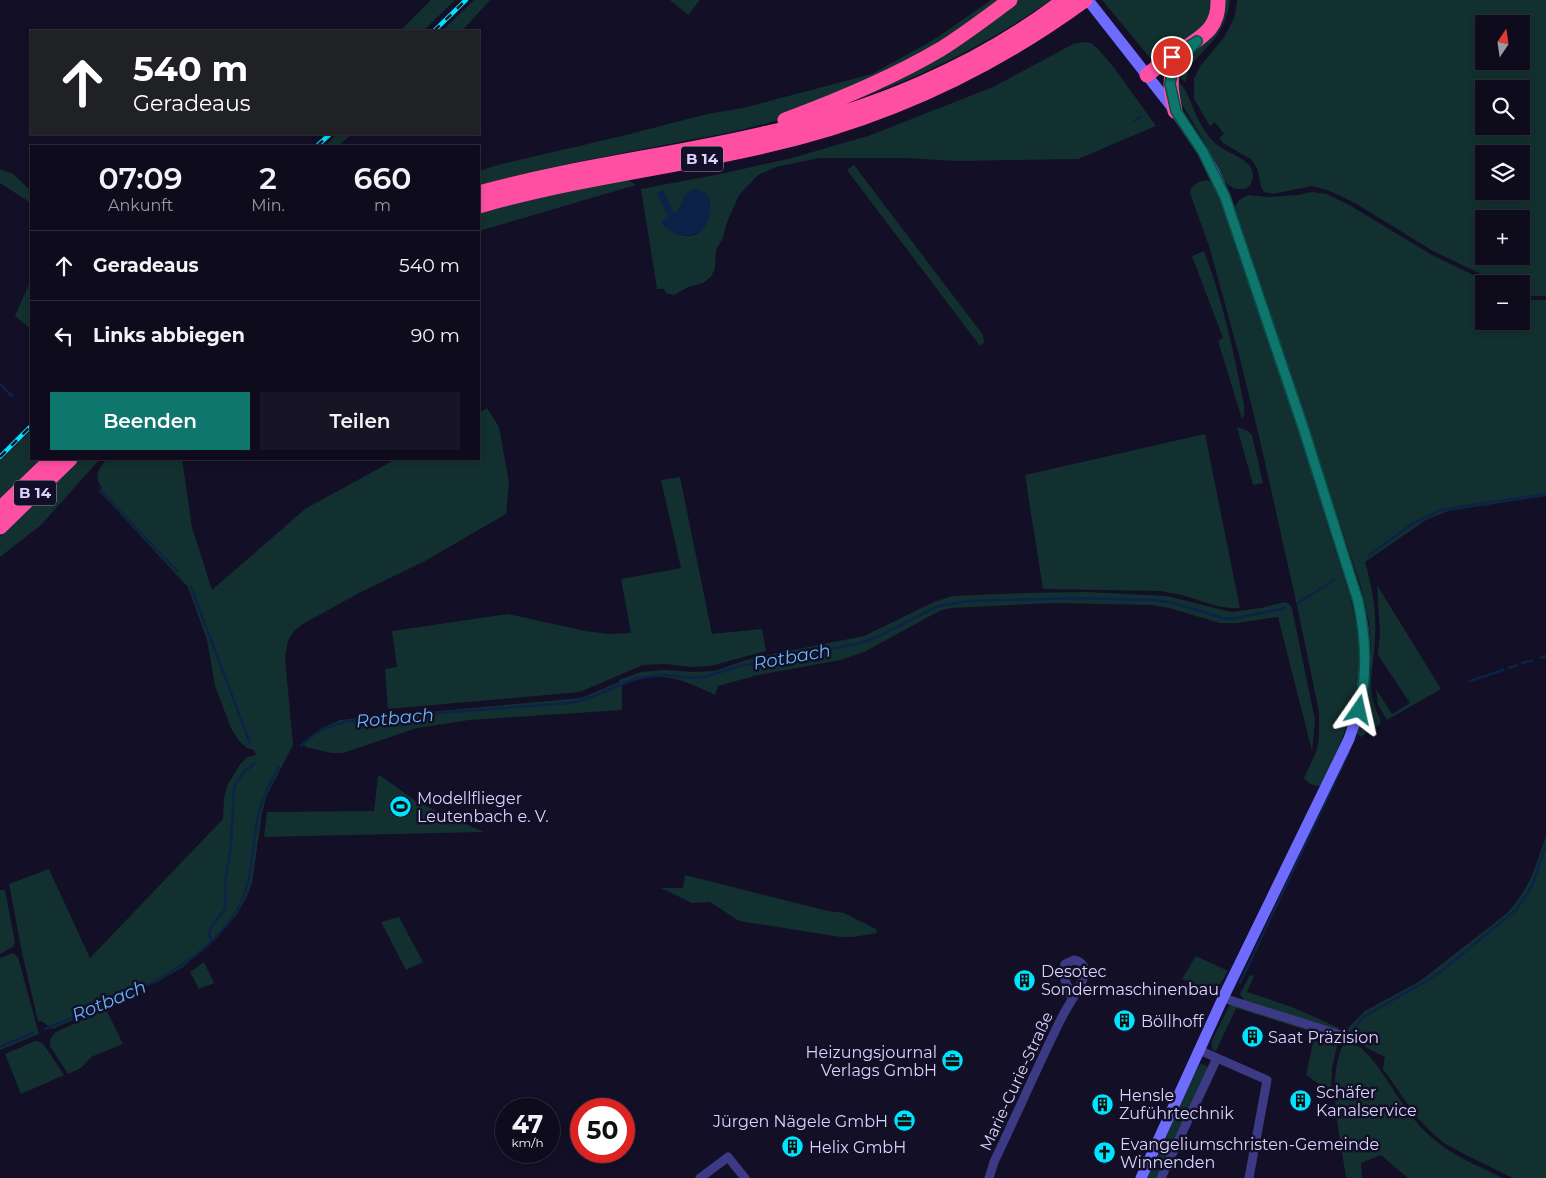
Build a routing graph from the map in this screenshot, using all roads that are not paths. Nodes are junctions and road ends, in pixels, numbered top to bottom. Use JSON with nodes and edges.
{"nodes":[{"id":1,"x":1010,"y":0,"type":"edge"},
{"id":2,"x":1064,"y":0,"type":"edge"},
{"id":3,"x":1087,"y":0,"type":"edge"},
{"id":4,"x":1218,"y":0,"type":"edge"},
{"id":5,"x":1197,"y":41,"type":"junction"},
{"id":6,"x":1175,"y":65,"type":"junction"},
{"id":7,"x":1150,"y":79,"type":"junction"},
{"id":8,"x":1176,"y":111,"type":"junction"},
{"id":9,"x":764,"y":134,"type":"junction"},
{"id":10,"x":480,"y":193,"type":"edge"},
{"id":11,"x":480,"y":206,"type":"edge"},
{"id":12,"x":51,"y":460,"type":"edge"},
{"id":13,"x":69,"y":460,"type":"edge"},
{"id":14,"x":0,"y":509,"type":"edge"},
{"id":15,"x":0,"y":527,"type":"edge"},
{"id":16,"x":1072,"y":998,"type":"dead end"},
{"id":17,"x":1223,"y":998,"type":"junction"},
{"id":18,"x":1344,"y":1036,"type":"dead end"},
{"id":19,"x":1199,"y":1050,"type":"junction"},
{"id":20,"x":1217,"y":1058,"type":"junction"},
{"id":21,"x":1141,"y":1175,"type":"edge"},
{"id":22,"x":700,"y":1178,"type":"edge"},
{"id":23,"x":745,"y":1178,"type":"edge"},
{"id":24,"x":989,"y":1178,"type":"edge"},
{"id":25,"x":1161,"y":1178,"type":"edge"},
{"id":26,"x":1249,"y":1178,"type":"edge"}],
"edges":[{"from":1,"to":9,"type":"highway"},
{"from":2,"to":9,"type":"highway","number":"B 14"},
{"from":3,"to":7,"type":"main road"},
{"from":3,"to":11,"type":"highway","number":"B 14"},
{"from":4,"to":5,"type":"highway"},
{"from":5,"to":6,"type":"highway"},
{"from":5,"to":7,"type":"highway"},
{"from":6,"to":7,"type":"highway"},
{"from":6,"to":8,"type":"highway"},
{"from":7,"to":8,"type":"main road"},
{"from":8,"to":17,"type":"main road"},
{"from":9,"to":10,"type":"highway","number":"B 14"},
{"from":12,"to":14,"type":"highway","number":"B 14"},
{"from":13,"to":15,"type":"highway","number":"B 14"},
{"from":16,"to":24,"type":"street","name":"Marie-Curie-Straße"},
{"from":17,"to":18,"type":"street"},
{"from":17,"to":19,"type":"main road"},
{"from":19,"to":20,"type":"street"},
{"from":19,"to":21,"type":"main road"},
{"from":20,"to":25,"type":"street"},
{"from":20,"to":26,"type":"street"},
{"from":22,"to":23,"type":"street"}]}
